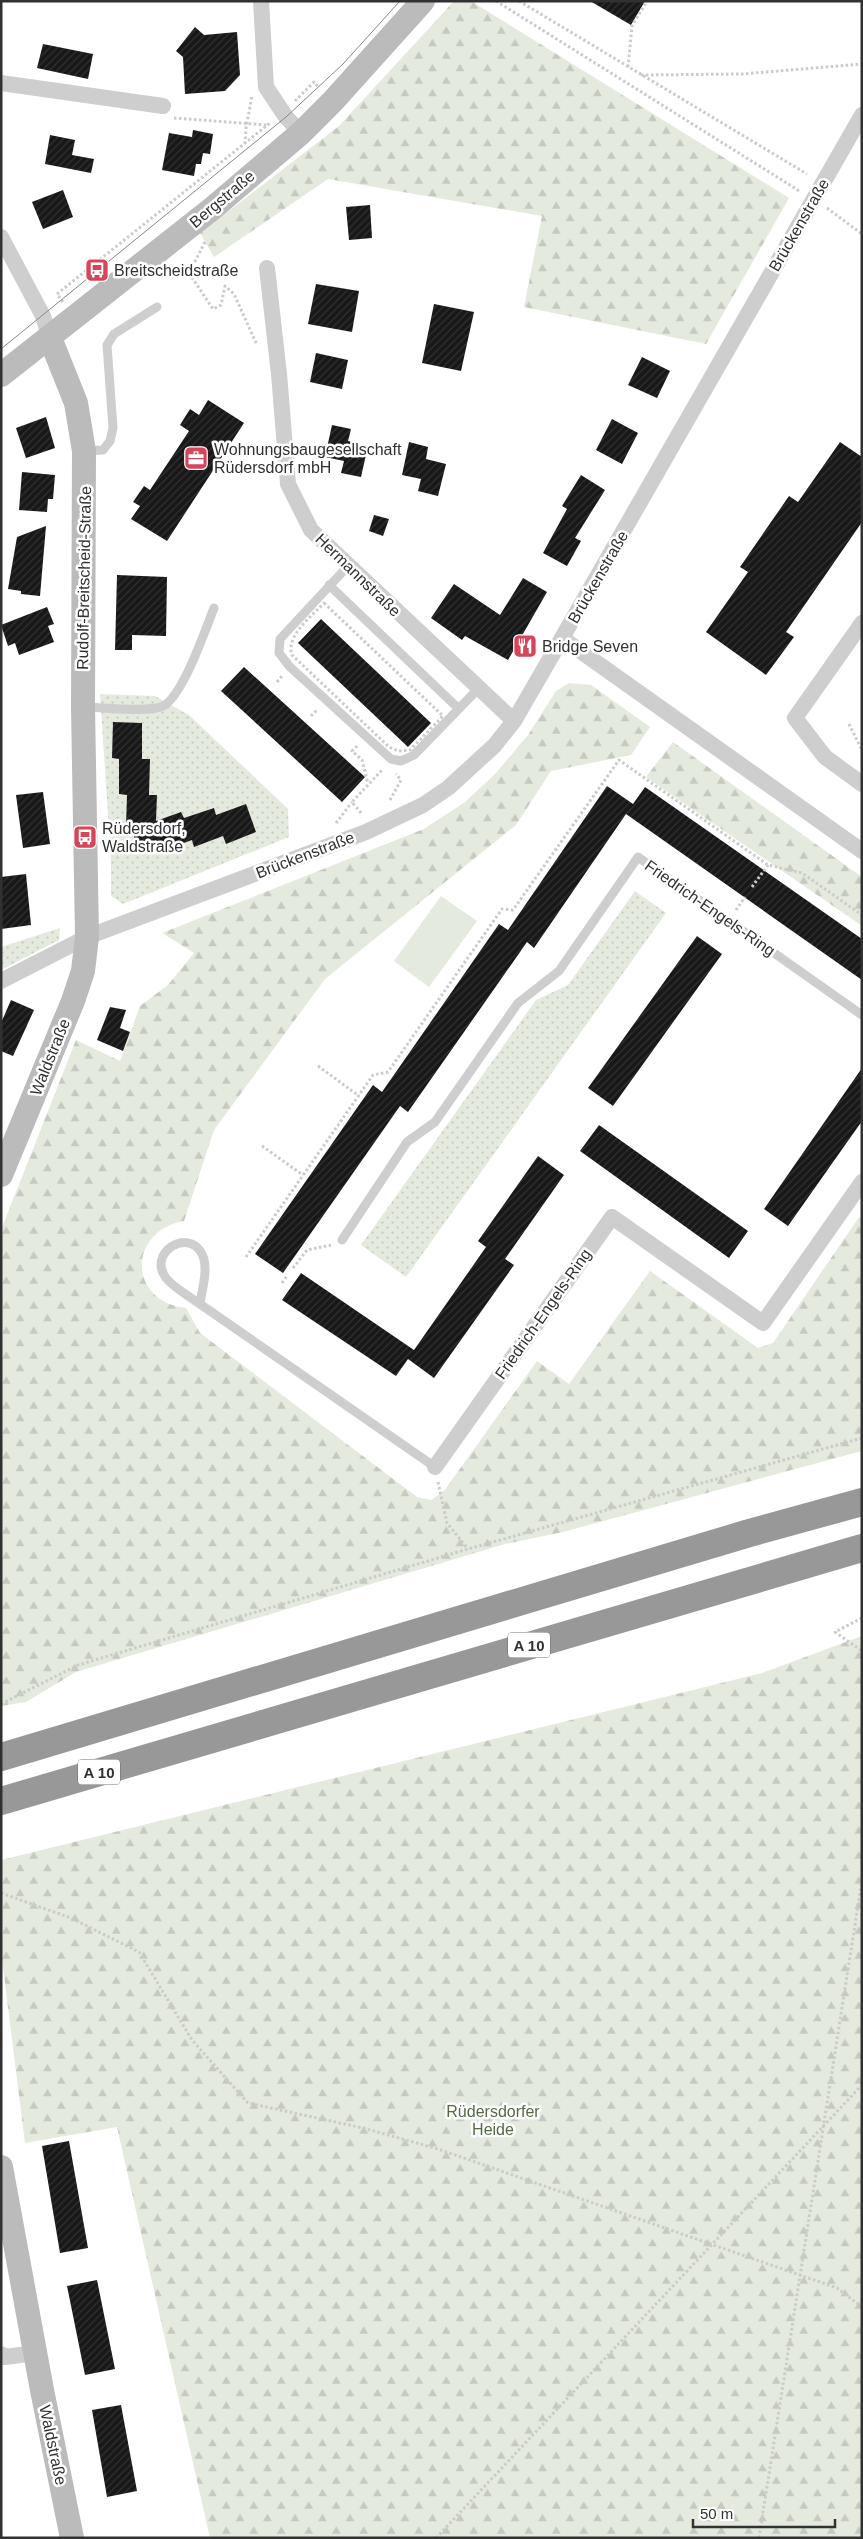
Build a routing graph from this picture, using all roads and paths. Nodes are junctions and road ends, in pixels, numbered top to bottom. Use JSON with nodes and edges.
{"nodes":[{"id":1,"x":261,"y":1,"type":"edge"},
{"id":2,"x":423,"y":1,"type":"edge"},
{"id":3,"x":496,"y":1,"type":"edge"},
{"id":4,"x":519,"y":1,"type":"edge"},
{"id":5,"x":647,"y":1,"type":"edge"},
{"id":6,"x":862,"y":64,"type":"edge"},
{"id":7,"x":628,"y":67,"type":"junction"},
{"id":8,"x":640,"y":75,"type":"junction"},
{"id":9,"x":1,"y":83,"type":"edge"},
{"id":10,"x":254,"y":91,"type":"dead end"},
{"id":11,"x":333,"y":102,"type":"junction"},
{"id":12,"x":163,"y":106,"type":"joint"},
{"id":13,"x":283,"y":112,"type":"junction"},
{"id":14,"x":862,"y":115,"type":"edge"},
{"id":15,"x":246,"y":124,"type":"junction"},
{"id":16,"x":268,"y":125,"type":"junction"},
{"id":17,"x":301,"y":133,"type":"junction"},
{"id":18,"x":245,"y":144,"type":"junction"},
{"id":19,"x":807,"y":174,"type":"dead end"},
{"id":20,"x":813,"y":200,"type":"junction"},
{"id":21,"x":834,"y":211,"type":"dead end"},
{"id":22,"x":862,"y":234,"type":"edge"},
{"id":23,"x":1,"y":237,"type":"edge"},
{"id":24,"x":206,"y":240,"type":"dead end"},
{"id":25,"x":266,"y":268,"type":"dead end"},
{"id":26,"x":57,"y":294,"type":"dead end"},
{"id":27,"x":157,"y":307,"type":"dead end"},
{"id":28,"x":50,"y":338,"type":"junction"},
{"id":29,"x":279,"y":374,"type":"junction"},
{"id":30,"x":1,"y":375,"type":"edge"},
{"id":31,"x":84,"y":452,"type":"junction"},
{"id":32,"x":348,"y":566,"type":"junction"},
{"id":33,"x":329,"y":586,"type":"junction"},
{"id":34,"x":214,"y":608,"type":"dead end"},
{"id":35,"x":862,"y":623,"type":"edge"},
{"id":36,"x":562,"y":638,"type":"junction"},
{"id":37,"x":478,"y":688,"type":"junction"},
{"id":38,"x":82,"y":707,"type":"junction"},
{"id":39,"x":459,"y":709,"type":"junction"},
{"id":40,"x":514,"y":721,"type":"junction"},
{"id":41,"x":848,"y":724,"type":"dead end"},
{"id":42,"x":862,"y":750,"type":"edge"},
{"id":43,"x":352,"y":751,"type":"dead end"},
{"id":44,"x":394,"y":755,"type":"junction"},
{"id":45,"x":400,"y":778,"type":"dead end"},
{"id":46,"x":368,"y":784,"type":"junction"},
{"id":47,"x":862,"y":784,"type":"edge"},
{"id":48,"x":390,"y":801,"type":"dead end"},
{"id":49,"x":352,"y":802,"type":"junction"},
{"id":50,"x":360,"y":813,"type":"dead end"},
{"id":51,"x":336,"y":823,"type":"dead end"},
{"id":52,"x":862,"y":851,"type":"edge"},
{"id":53,"x":768,"y":865,"type":"junction"},
{"id":54,"x":752,"y":888,"type":"dead end"},
{"id":55,"x":862,"y":915,"type":"edge"},
{"id":56,"x":87,"y":937,"type":"junction"},
{"id":57,"x":1,"y":981,"type":"edge"},
{"id":58,"x":862,"y":1015,"type":"edge"},
{"id":59,"x":318,"y":1066,"type":"dead end"},
{"id":60,"x":359,"y":1096,"type":"junction"},
{"id":61,"x":262,"y":1146,"type":"dead end"},
{"id":62,"x":1,"y":1175,"type":"edge"},
{"id":63,"x":303,"y":1175,"type":"junction"},
{"id":64,"x":862,"y":1182,"type":"edge"},
{"id":65,"x":342,"y":1240,"type":"dead end"},
{"id":66,"x":333,"y":1245,"type":"dead end"},
{"id":67,"x":246,"y":1257,"type":"dead end"},
{"id":68,"x":294,"y":1268,"type":"dead end"},
{"id":69,"x":287,"y":1276,"type":"dead end"},
{"id":70,"x":282,"y":1283,"type":"dead end"},
{"id":71,"x":200,"y":1304,"type":"junction"},
{"id":72,"x":862,"y":1438,"type":"edge"},
{"id":73,"x":435,"y":1467,"type":"junction"},
{"id":74,"x":862,"y":1502,"type":"edge"},
{"id":75,"x":468,"y":1548,"type":"junction"},
{"id":76,"x":862,"y":1548,"type":"edge"},
{"id":77,"x":862,"y":1618,"type":"edge"},
{"id":78,"x":862,"y":1651,"type":"edge"},
{"id":79,"x":1,"y":1704,"type":"edge"},
{"id":80,"x":1,"y":1757,"type":"edge"},
{"id":81,"x":1,"y":1801,"type":"edge"},
{"id":82,"x":862,"y":1880,"type":"edge"},
{"id":83,"x":1,"y":1893,"type":"edge"},
{"id":84,"x":862,"y":2085,"type":"edge"},
{"id":85,"x":823,"y":2126,"type":"junction"},
{"id":86,"x":1,"y":2167,"type":"edge"},
{"id":87,"x":712,"y":2244,"type":"junction"},
{"id":88,"x":800,"y":2275,"type":"junction"},
{"id":89,"x":862,"y":2307,"type":"edge"},
{"id":90,"x":35,"y":2352,"type":"junction"},
{"id":91,"x":1,"y":2354,"type":"edge"},
{"id":92,"x":72,"y":2538,"type":"edge"},
{"id":93,"x":436,"y":2538,"type":"edge"},
{"id":94,"x":759,"y":2538,"type":"edge"}],
"edges":[{"from":1,"to":13,"type":"street"},
{"from":2,"to":11,"type":"street","name":"Bergstraße"},
{"from":3,"to":20,"type":"path"},
{"from":4,"to":7,"type":"path"},
{"from":5,"to":7,"type":"path"},
{"from":6,"to":8,"type":"path"},
{"from":7,"to":8,"type":"path"},
{"from":8,"to":19,"type":"path"},
{"from":9,"to":12,"type":"street"},
{"from":10,"to":15,"type":"path"},
{"from":11,"to":13,"type":"path"},
{"from":11,"to":17,"type":"street","name":"Bergstraße"},
{"from":12,"to":15,"type":"path"},
{"from":13,"to":16,"type":"path"},
{"from":13,"to":17,"type":"street"},
{"from":14,"to":20,"type":"street","name":"Brückenstraße"},
{"from":15,"to":16,"type":"path"},
{"from":15,"to":18,"type":"path"},
{"from":16,"to":18,"type":"path"},
{"from":17,"to":28,"type":"street","name":"Bergstraße"},
{"from":18,"to":26,"type":"path"},
{"from":20,"to":36,"type":"street","name":"Brückenstraße"},
{"from":21,"to":22,"type":"path"},
{"from":23,"to":28,"type":"street","name":"Rudolf-Breitscheid-Straße"},
{"from":24,"to":29,"type":"path"},
{"from":25,"to":29,"type":"street","name":"Hermannstraße"},
{"from":27,"to":31,"type":"lane"},
{"from":28,"to":30,"type":"street","name":"Bergstraße"},
{"from":28,"to":31,"type":"street","name":"Rudolf-Breitscheid-Straße"},
{"from":29,"to":32,"type":"street","name":"Hermannstraße"},
{"from":31,"to":38,"type":"street","name":"Rudolf-Breitscheid-Straße"},
{"from":32,"to":33,"type":"lane"},
{"from":32,"to":37,"type":"street","name":"Hermannstraße"},
{"from":33,"to":39,"type":"lane"},
{"from":33,"to":44,"type":"lane"},
{"from":34,"to":38,"type":"lane"},
{"from":35,"to":47,"type":"street"},
{"from":36,"to":40,"type":"street","name":"Brückenstraße"},
{"from":36,"to":52,"type":"street"},
{"from":37,"to":39,"type":"lane"},
{"from":37,"to":40,"type":"street","name":"Hermannstraße"},
{"from":38,"to":56,"type":"street","name":"Rudolf-Breitscheid-Straße"},
{"from":39,"to":44,"type":"lane"},
{"from":40,"to":56,"type":"street","name":"Brückenstraße"},
{"from":41,"to":42,"type":"path"},
{"from":43,"to":46,"type":"path"},
{"from":44,"to":44,"type":"path"},
{"from":44,"to":46,"type":"path"},
{"from":45,"to":48,"type":"path"},
{"from":46,"to":49,"type":"path"},
{"from":49,"to":50,"type":"path"},
{"from":49,"to":51,"type":"path"},
{"from":53,"to":54,"type":"path"},
{"from":53,"to":55,"type":"path"},
{"from":53,"to":60,"type":"path"},
{"from":56,"to":57,"type":"street","name":"Brückenstraße"},
{"from":56,"to":62,"type":"street","name":"Waldstraße"},
{"from":58,"to":65,"type":"lane","name":"Friedrich-Engels-Ring"},
{"from":59,"to":60,"type":"path"},
{"from":60,"to":63,"type":"path"},
{"from":61,"to":63,"type":"path"},
{"from":63,"to":67,"type":"path"},
{"from":64,"to":73,"type":"street","name":"Friedrich-Engels-Ring"},
{"from":66,"to":68,"type":"path"},
{"from":69,"to":70,"type":"path"},
{"from":71,"to":71,"type":"lane"},
{"from":71,"to":73,"type":"lane"},
{"from":72,"to":75,"type":"path"},
{"from":73,"to":75,"type":"path"},
{"from":74,"to":80,"type":"highway","number":"A 10"},
{"from":75,"to":79,"type":"path"},
{"from":76,"to":81,"type":"highway","number":"A 10"},
{"from":77,"to":78,"type":"path"},
{"from":82,"to":85,"type":"path"},
{"from":83,"to":87,"type":"path"},
{"from":84,"to":85,"type":"path"},
{"from":85,"to":87,"type":"path"},
{"from":85,"to":88,"type":"path"},
{"from":86,"to":90,"type":"street","name":"Waldstraße"},
{"from":87,"to":88,"type":"path"},
{"from":87,"to":93,"type":"path"},
{"from":88,"to":89,"type":"path"},
{"from":88,"to":94,"type":"path"},
{"from":90,"to":91,"type":"street"},
{"from":90,"to":92,"type":"street","name":"Waldstraße"}]}
